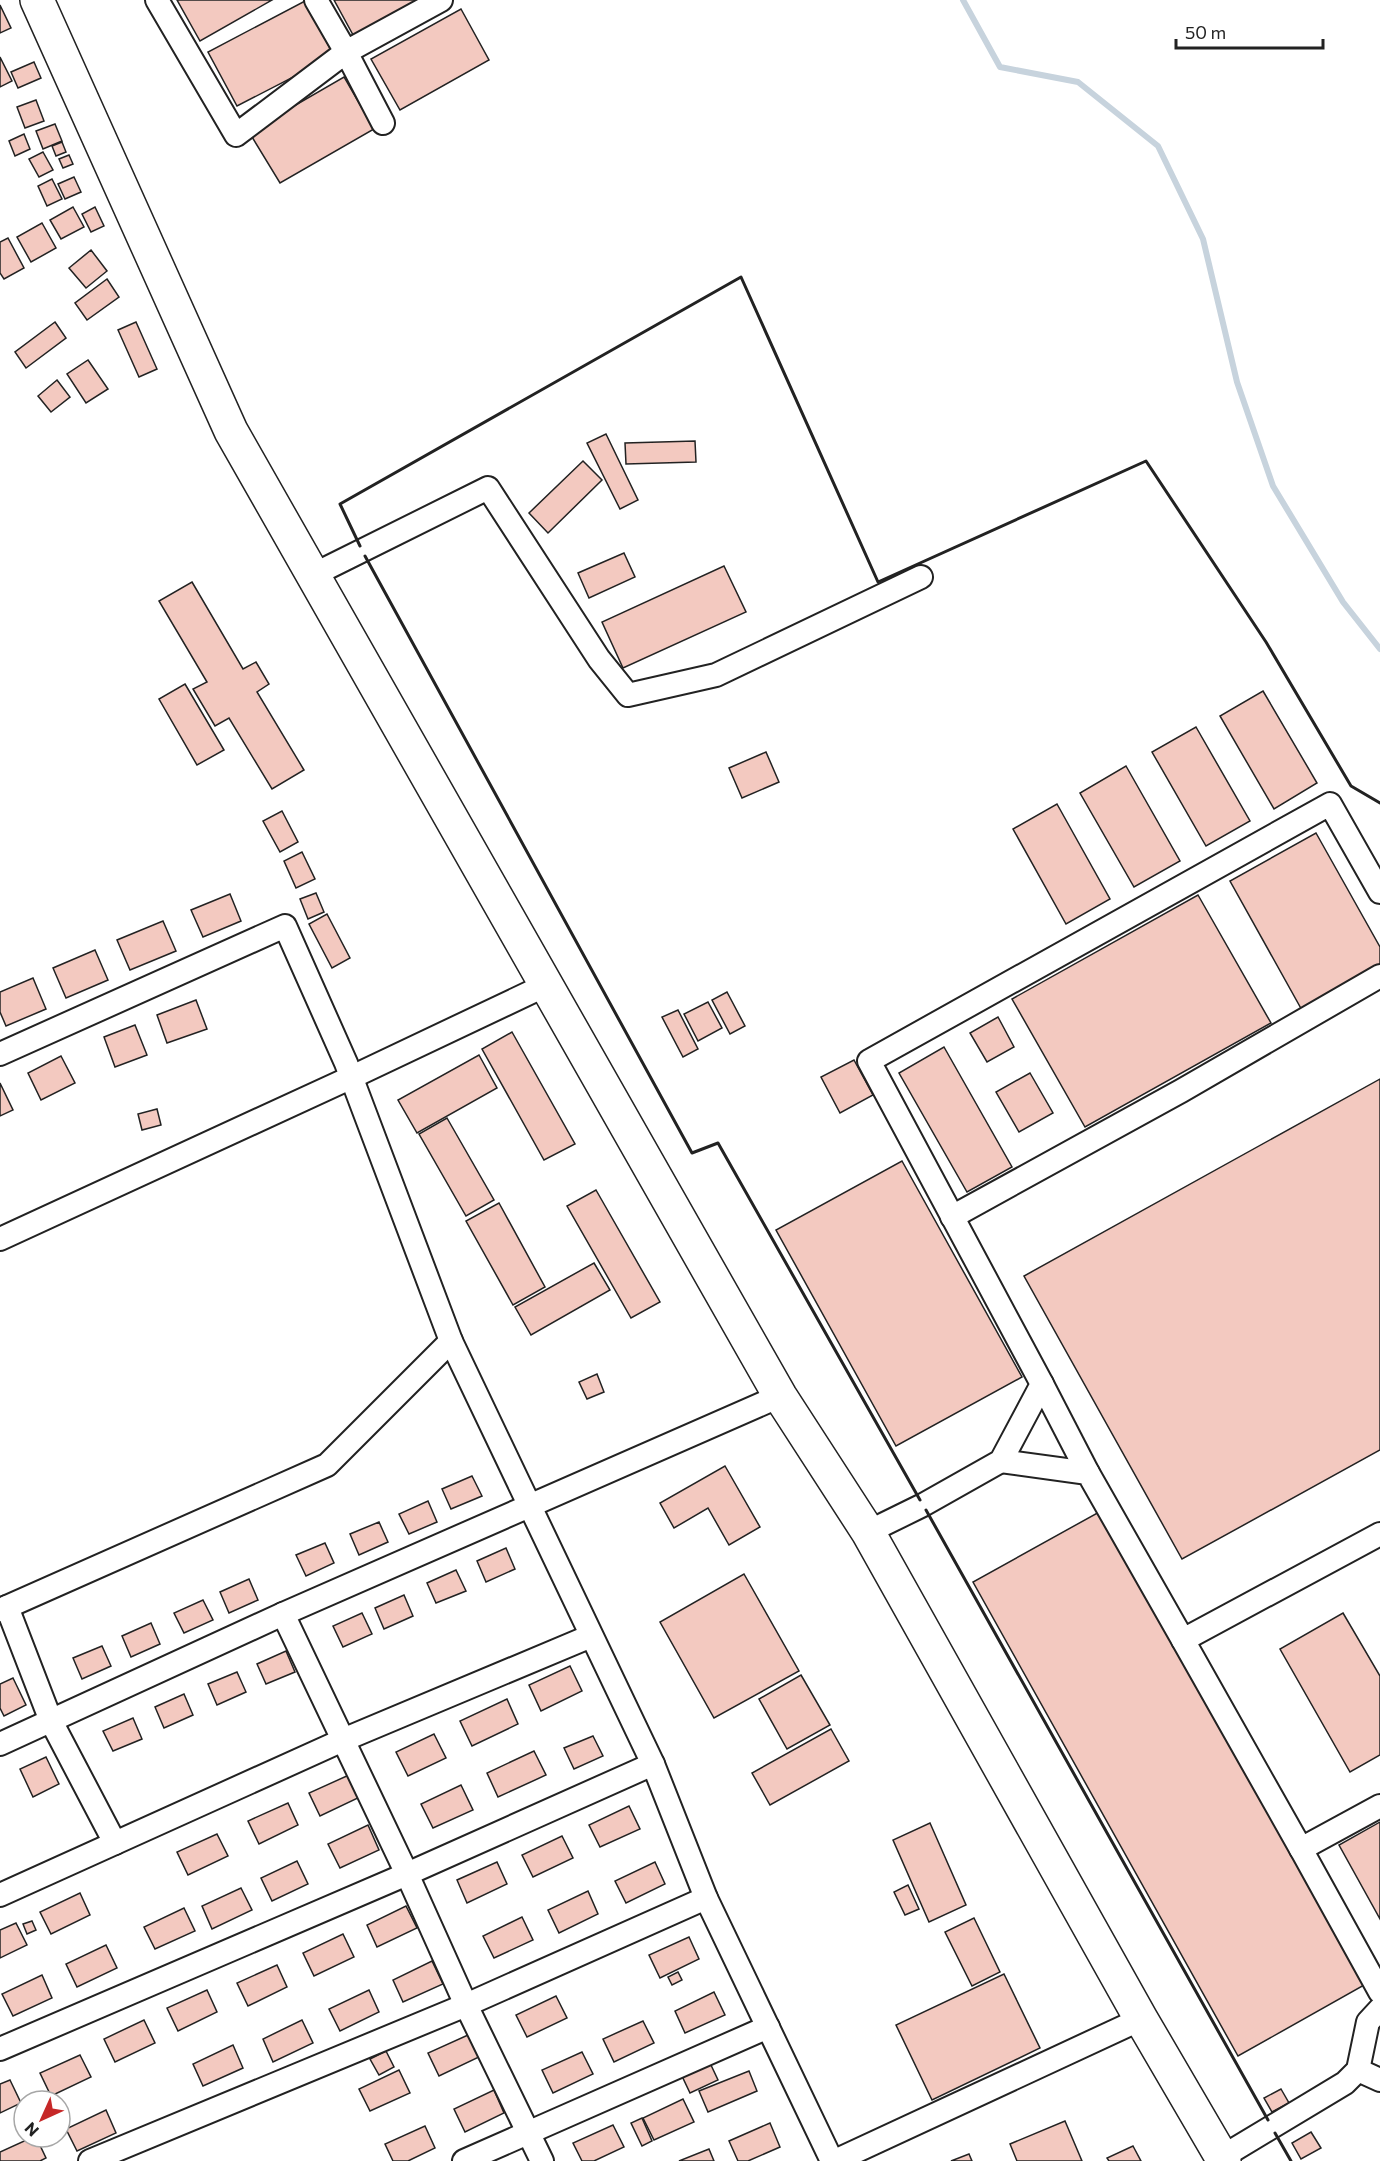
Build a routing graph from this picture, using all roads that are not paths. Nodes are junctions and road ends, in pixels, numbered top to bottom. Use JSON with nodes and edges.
{"nodes":[{"id":1,"x":37,"y":0,"type":"edge"},
{"id":2,"x":157,"y":0,"type":"edge"},
{"id":3,"x":316,"y":0,"type":"edge"},
{"id":4,"x":441,"y":0,"type":"edge"},
{"id":5,"x":346,"y":52,"type":"junction"},
{"id":6,"x":383,"y":123,"type":"dead end"},
{"id":7,"x":313,"y":575,"type":"junction"},
{"id":8,"x":921,"y":577,"type":"dead end"},
{"id":9,"x":1380,"y":891,"type":"edge"},
{"id":10,"x":1380,"y":976,"type":"edge"},
{"id":11,"x":546,"y":985,"type":"junction"},
{"id":12,"x":0,"y":1054,"type":"edge"},
{"id":13,"x":352,"y":1077,"type":"junction"},
{"id":14,"x":952,"y":1217,"type":"junction"},
{"id":15,"x":0,"y":1239,"type":"edge"},
{"id":16,"x":451,"y":1341,"type":"junction"},
{"id":17,"x":1042,"y":1384,"type":"junction"},
{"id":18,"x":780,"y":1396,"type":"junction"},
{"id":19,"x":1001,"y":1461,"type":"junction"},
{"id":20,"x":1088,"y":1473,"type":"junction"},
{"id":21,"x":531,"y":1506,"type":"junction"},
{"id":22,"x":868,"y":1532,"type":"junction"},
{"id":23,"x":1380,"y":1534,"type":"edge"},
{"id":24,"x":3,"y":1608,"type":"edge"},
{"id":25,"x":283,"y":1614,"type":"junction"},
{"id":26,"x":591,"y":1636,"type":"junction"},
{"id":27,"x":1183,"y":1640,"type":"junction"},
{"id":28,"x":51,"y":1721,"type":"junction"},
{"id":29,"x":343,"y":1740,"type":"junction"},
{"id":30,"x":0,"y":1744,"type":"edge"},
{"id":31,"x":653,"y":1764,"type":"junction"},
{"id":32,"x":1380,"y":1806,"type":"edge"},
{"id":33,"x":115,"y":1843,"type":"junction"},
{"id":34,"x":1301,"y":1849,"type":"junction"},
{"id":35,"x":406,"y":1874,"type":"junction"},
{"id":36,"x":0,"y":1895,"type":"edge"},
{"id":37,"x":706,"y":1898,"type":"junction"},
{"id":38,"x":1380,"y":1992,"type":"edge"},
{"id":39,"x":466,"y":2005,"type":"junction"},
{"id":40,"x":1380,"y":2009,"type":"edge"},
{"id":41,"x":1141,"y":2019,"type":"junction"},
{"id":42,"x":768,"y":2027,"type":"junction"},
{"id":43,"x":0,"y":2049,"type":"edge"},
{"id":44,"x":1358,"y":2070,"type":"junction"},
{"id":45,"x":1380,"y":2080,"type":"edge"},
{"id":46,"x":528,"y":2132,"type":"junction"},
{"id":47,"x":1223,"y":2159,"type":"edge"},
{"id":48,"x":90,"y":2161,"type":"edge"},
{"id":49,"x":464,"y":2161,"type":"edge"},
{"id":50,"x":542,"y":2161,"type":"edge"},
{"id":51,"x":833,"y":2161,"type":"edge"}],
"edges":[{"from":1,"to":7,"type":"highway"},
{"from":2,"to":5,"type":"street"},
{"from":3,"to":5,"type":"street"},
{"from":4,"to":5,"type":"street"},
{"from":5,"to":6,"type":"street"},
{"from":7,"to":8,"type":"street"},
{"from":7,"to":11,"type":"highway"},
{"from":9,"to":14,"type":"street"},
{"from":10,"to":14,"type":"street"},
{"from":11,"to":13,"type":"street"},
{"from":11,"to":18,"type":"highway"},
{"from":12,"to":13,"type":"street"},
{"from":13,"to":15,"type":"street"},
{"from":13,"to":16,"type":"street"},
{"from":14,"to":17,"type":"street"},
{"from":16,"to":21,"type":"street"},
{"from":16,"to":24,"type":"street"},
{"from":17,"to":19,"type":"street"},
{"from":17,"to":20,"type":"street"},
{"from":18,"to":21,"type":"street"},
{"from":18,"to":22,"type":"highway"},
{"from":19,"to":20,"type":"street"},
{"from":19,"to":22,"type":"street"},
{"from":20,"to":27,"type":"street"},
{"from":21,"to":25,"type":"street"},
{"from":21,"to":26,"type":"street"},
{"from":22,"to":41,"type":"highway"},
{"from":23,"to":27,"type":"street"},
{"from":24,"to":28,"type":"street"},
{"from":25,"to":28,"type":"street"},
{"from":25,"to":29,"type":"street"},
{"from":26,"to":29,"type":"street"},
{"from":26,"to":31,"type":"street"},
{"from":27,"to":34,"type":"street"},
{"from":28,"to":30,"type":"street"},
{"from":28,"to":33,"type":"street"},
{"from":29,"to":33,"type":"street"},
{"from":29,"to":35,"type":"street"},
{"from":31,"to":35,"type":"street"},
{"from":31,"to":37,"type":"street"},
{"from":32,"to":34,"type":"street"},
{"from":33,"to":36,"type":"street"},
{"from":34,"to":38,"type":"street"},
{"from":35,"to":39,"type":"street"},
{"from":35,"to":43,"type":"street"},
{"from":37,"to":39,"type":"street"},
{"from":37,"to":42,"type":"street"},
{"from":39,"to":46,"type":"street"},
{"from":39,"to":48,"type":"street"},
{"from":40,"to":44,"type":"street"},
{"from":41,"to":47,"type":"highway"},
{"from":41,"to":51,"type":"street"},
{"from":42,"to":46,"type":"street"},
{"from":42,"to":51,"type":"street"},
{"from":44,"to":45,"type":"street"},
{"from":44,"to":47,"type":"street"},
{"from":46,"to":49,"type":"street"},
{"from":46,"to":50,"type":"street"}]}
